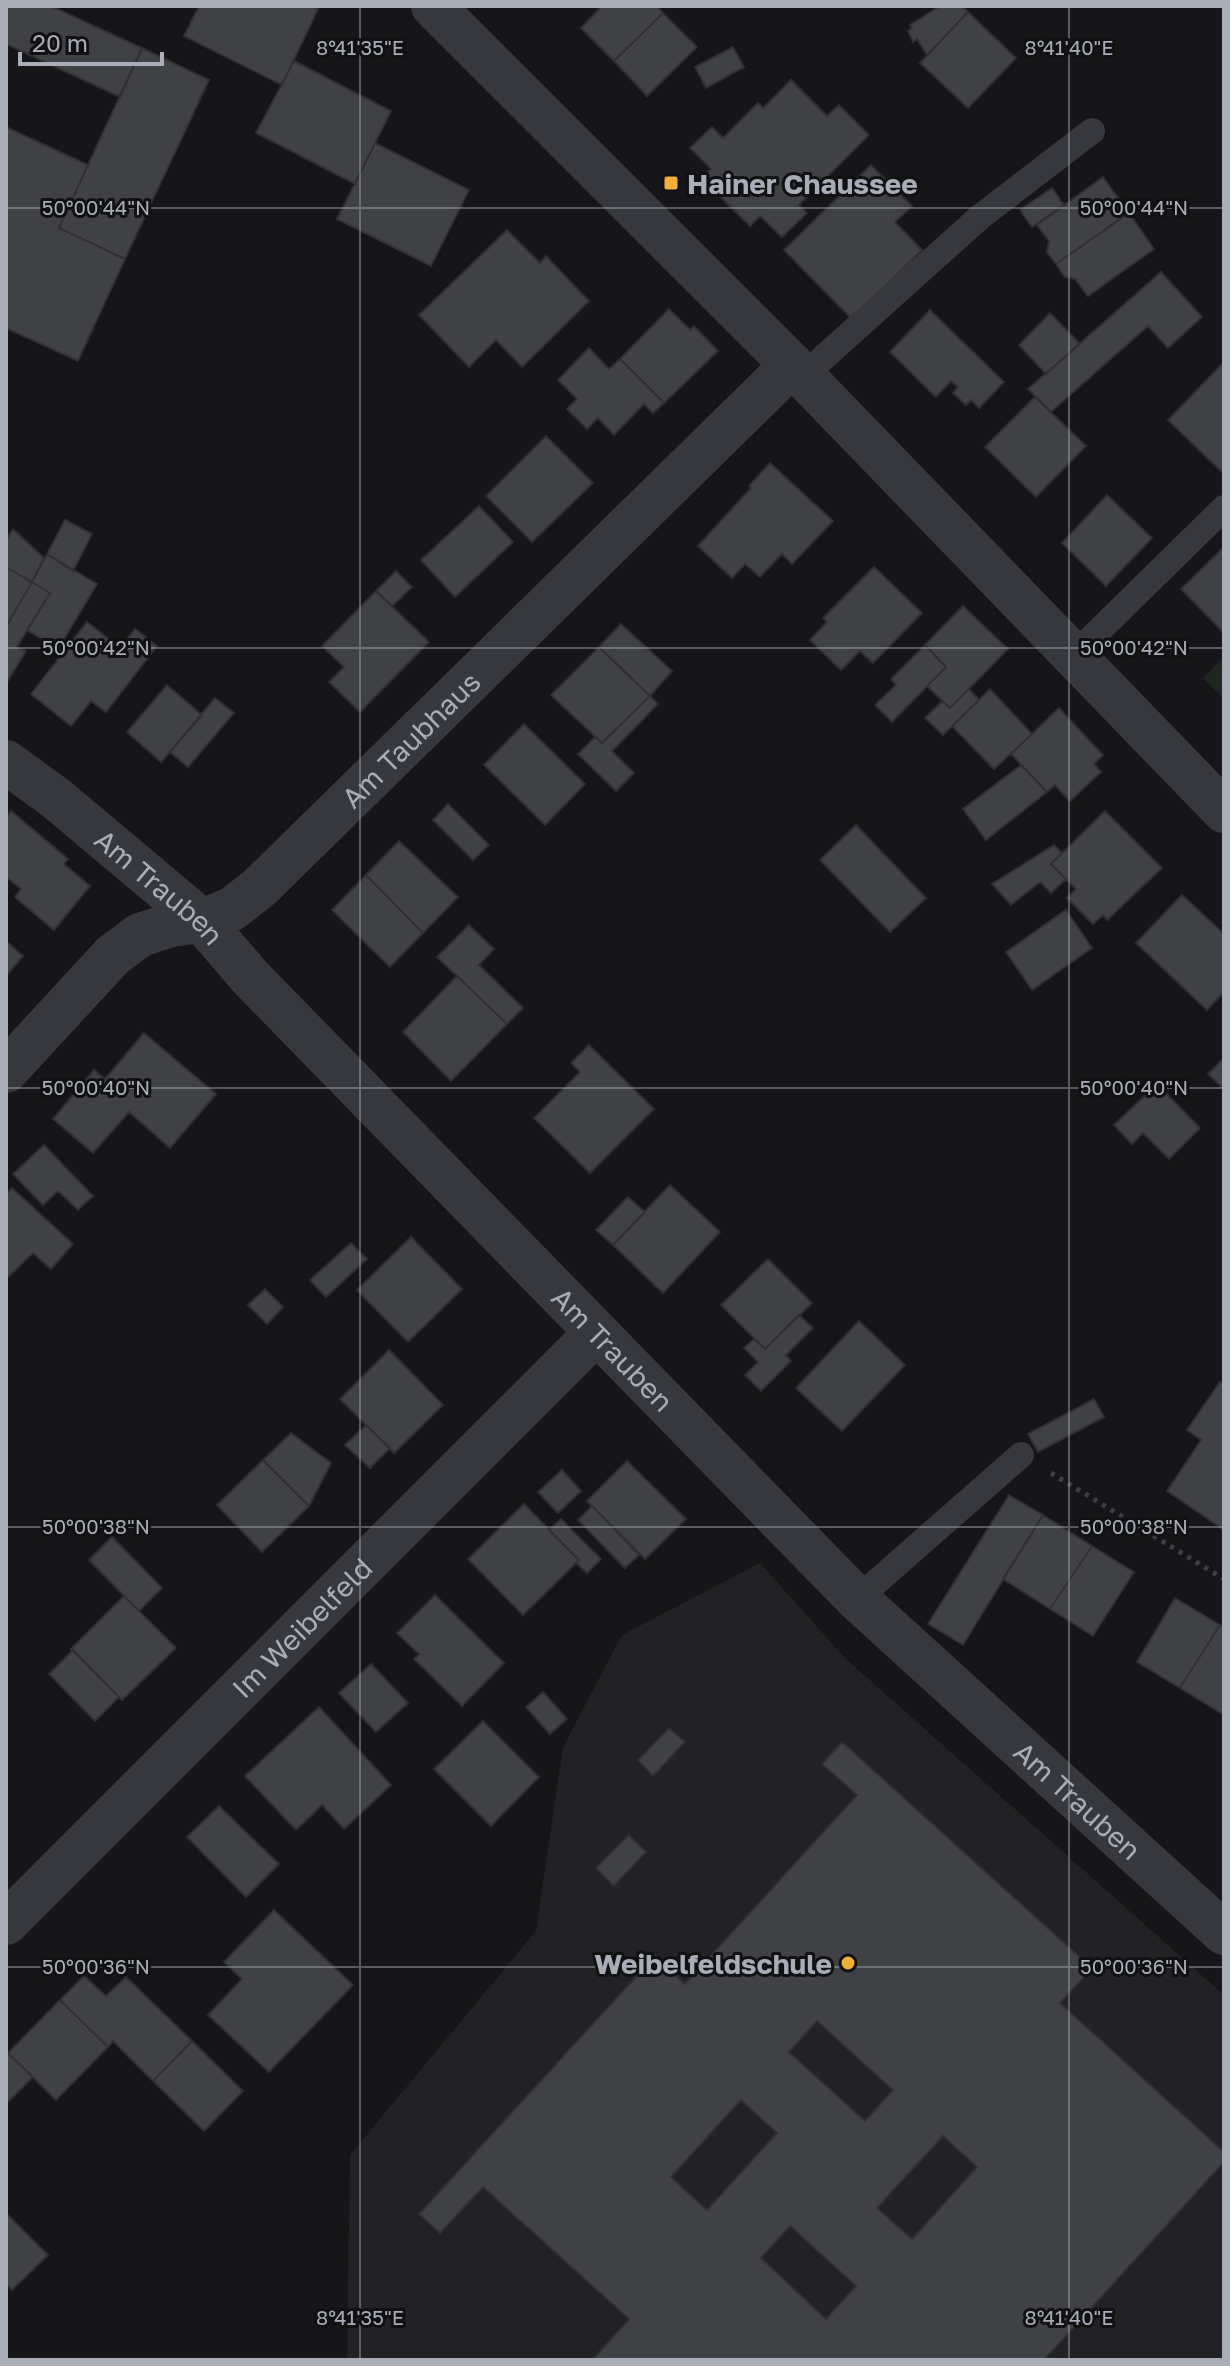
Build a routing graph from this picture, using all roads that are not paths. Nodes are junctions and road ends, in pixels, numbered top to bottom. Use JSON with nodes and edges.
{"nodes":[{"id":1,"x":433,"y":6,"type":"edge"},
{"id":2,"x":1092,"y":131,"type":"dead end"},
{"id":3,"x":797,"y":370,"type":"junction"},
{"id":4,"x":1224,"y":508,"type":"edge"},
{"id":5,"x":1074,"y":655,"type":"junction"},
{"id":6,"x":6,"y":762,"type":"edge"},
{"id":7,"x":1224,"y":811,"type":"edge"},
{"id":8,"x":202,"y":921,"type":"junction"},
{"id":9,"x":6,"y":1071,"type":"edge"},
{"id":10,"x":596,"y":1333,"type":"junction"},
{"id":11,"x":1021,"y":1455,"type":"road end"},
{"id":12,"x":857,"y":1599,"type":"junction"},
{"id":13,"x":6,"y":1923,"type":"edge"},
{"id":14,"x":1224,"y":1933,"type":"edge"}],
"edges":[{"from":1,"to":3,"type":"street"},
{"from":2,"to":3,"type":"lane"},
{"from":3,"to":5,"type":"street"},
{"from":3,"to":8,"type":"street","name":"Am Taubhaus"},
{"from":4,"to":5,"type":"lane"},
{"from":5,"to":7,"type":"street"},
{"from":6,"to":8,"type":"street","name":"Am Trauben"},
{"from":8,"to":9,"type":"street","name":"Am Taubhaus"},
{"from":8,"to":10,"type":"street","name":"Am Trauben"},
{"from":10,"to":12,"type":"street","name":"Am Trauben"},
{"from":10,"to":13,"type":"street","name":"Im Weibelfeld"},
{"from":11,"to":12,"type":"lane"},
{"from":12,"to":14,"type":"street","name":"Am Trauben"}]}
